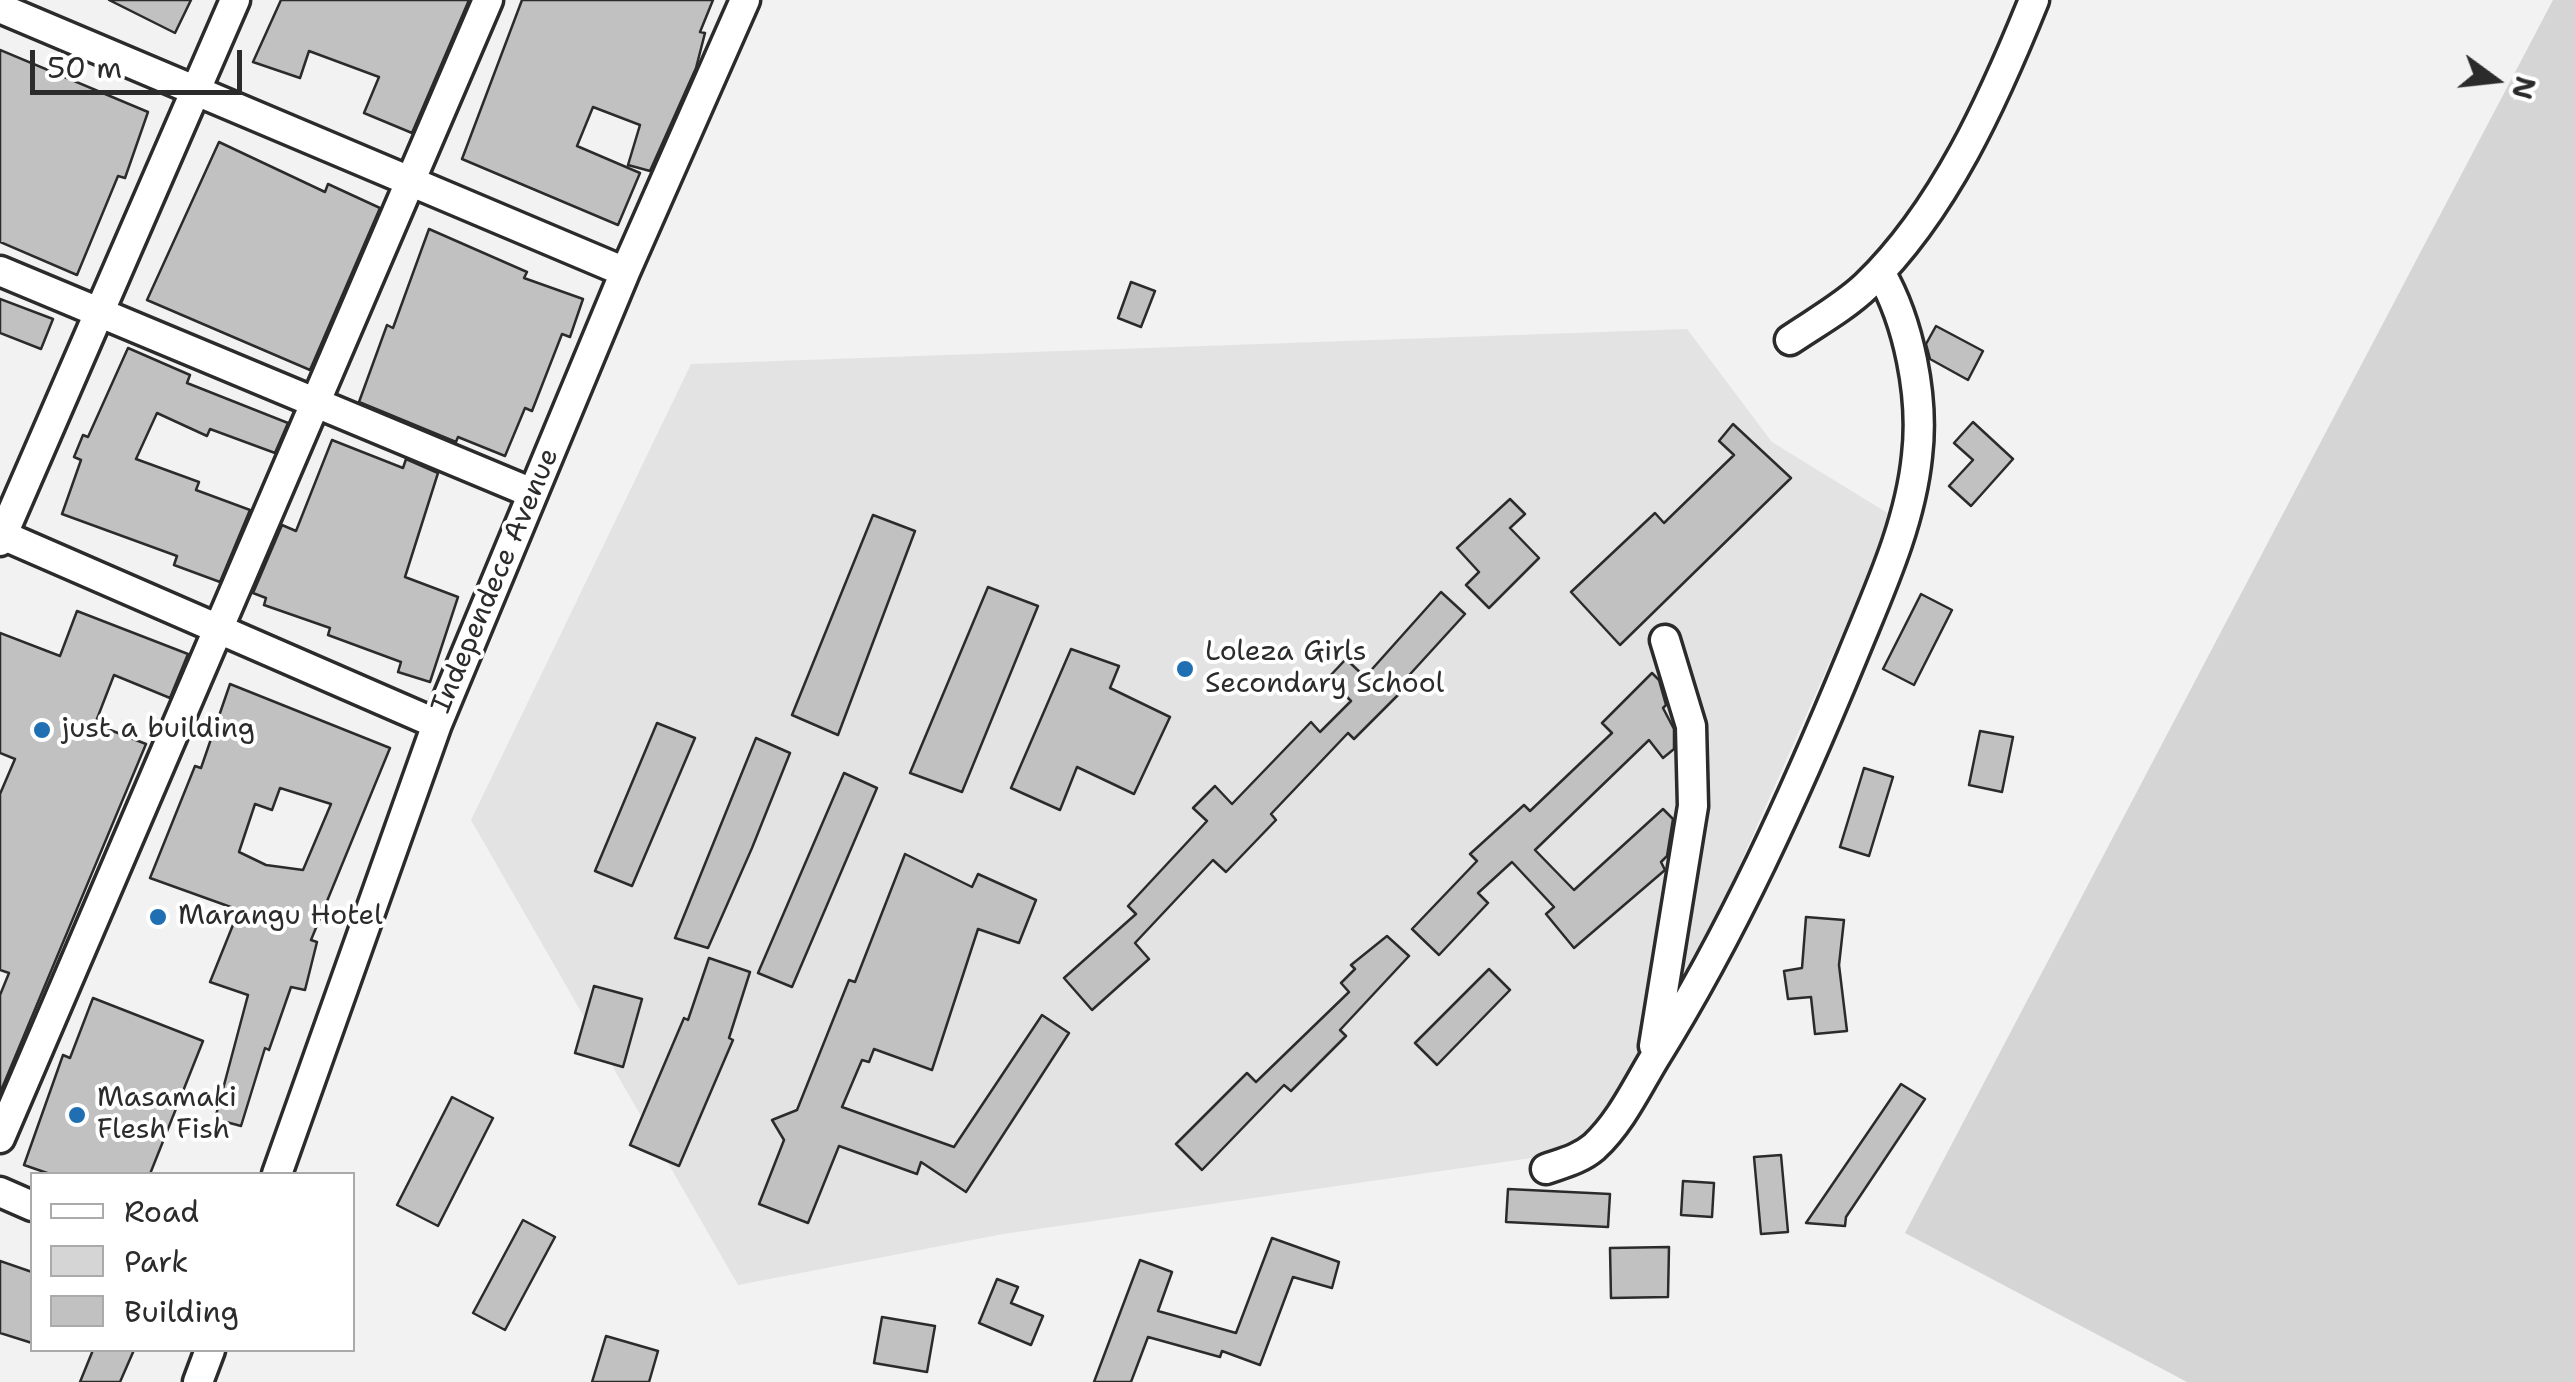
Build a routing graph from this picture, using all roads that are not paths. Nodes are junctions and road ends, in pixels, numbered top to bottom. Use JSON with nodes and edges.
{"nodes":[{"id":1,"x":235,"y":0,"type":"edge"},
{"id":2,"x":488,"y":0,"type":"edge"},
{"id":3,"x":745,"y":0,"type":"edge"},
{"id":4,"x":2034,"y":0,"type":"edge"},
{"id":5,"x":0,"y":8,"type":"edge"},
{"id":6,"x":196,"y":90,"type":"junction"},
{"id":7,"x":410,"y":181,"type":"junction"},
{"id":8,"x":0,"y":271,"type":"edge"},
{"id":9,"x":625,"y":272,"type":"junction"},
{"id":10,"x":1880,"y":272,"type":"junction"},
{"id":11,"x":99,"y":312,"type":"junction"},
{"id":12,"x":1790,"y":340,"type":"dead end"},
{"id":13,"x":315,"y":403,"type":"junction"},
{"id":14,"x":532,"y":493,"type":"junction"},
{"id":15,"x":1,"y":537,"type":"edge"},
{"id":16,"x":218,"y":629,"type":"junction"},
{"id":17,"x":1665,"y":640,"type":"dead end"},
{"id":18,"x":437,"y":724,"type":"junction"},
{"id":19,"x":1651,"y":1064,"type":"junction"},
{"id":20,"x":0,"y":1138,"type":"edge"},
{"id":21,"x":1546,"y":1169,"type":"dead end"},
{"id":22,"x":278,"y":1172,"type":"edge"},
{"id":23,"x":0,"y":1192,"type":"edge"},
{"id":24,"x":30,"y":1205,"type":"edge"},
{"id":25,"x":209,"y":1352,"type":"edge"},
{"id":26,"x":198,"y":1382,"type":"edge"}],
"edges":[{"from":1,"to":6,"type":"street"},
{"from":2,"to":7,"type":"street"},
{"from":3,"to":9,"type":"street","name":"Independece Avenue"},
{"from":4,"to":10,"type":"street"},
{"from":5,"to":6,"type":"street"},
{"from":6,"to":7,"type":"street"},
{"from":6,"to":11,"type":"street"},
{"from":7,"to":9,"type":"street"},
{"from":7,"to":13,"type":"street"},
{"from":8,"to":11,"type":"street"},
{"from":9,"to":14,"type":"street","name":"Independece Avenue"},
{"from":10,"to":12,"type":"street"},
{"from":10,"to":19,"type":"street"},
{"from":11,"to":13,"type":"street"},
{"from":11,"to":15,"type":"street"},
{"from":13,"to":14,"type":"street"},
{"from":13,"to":16,"type":"street"},
{"from":14,"to":18,"type":"street","name":"Independece Avenue"},
{"from":15,"to":16,"type":"street"},
{"from":16,"to":18,"type":"street"},
{"from":16,"to":20,"type":"street"},
{"from":17,"to":19,"type":"street"},
{"from":18,"to":22,"type":"street","name":"Independece Avenue"},
{"from":19,"to":21,"type":"street"},
{"from":23,"to":24,"type":"street"},
{"from":25,"to":26,"type":"street"}]}
